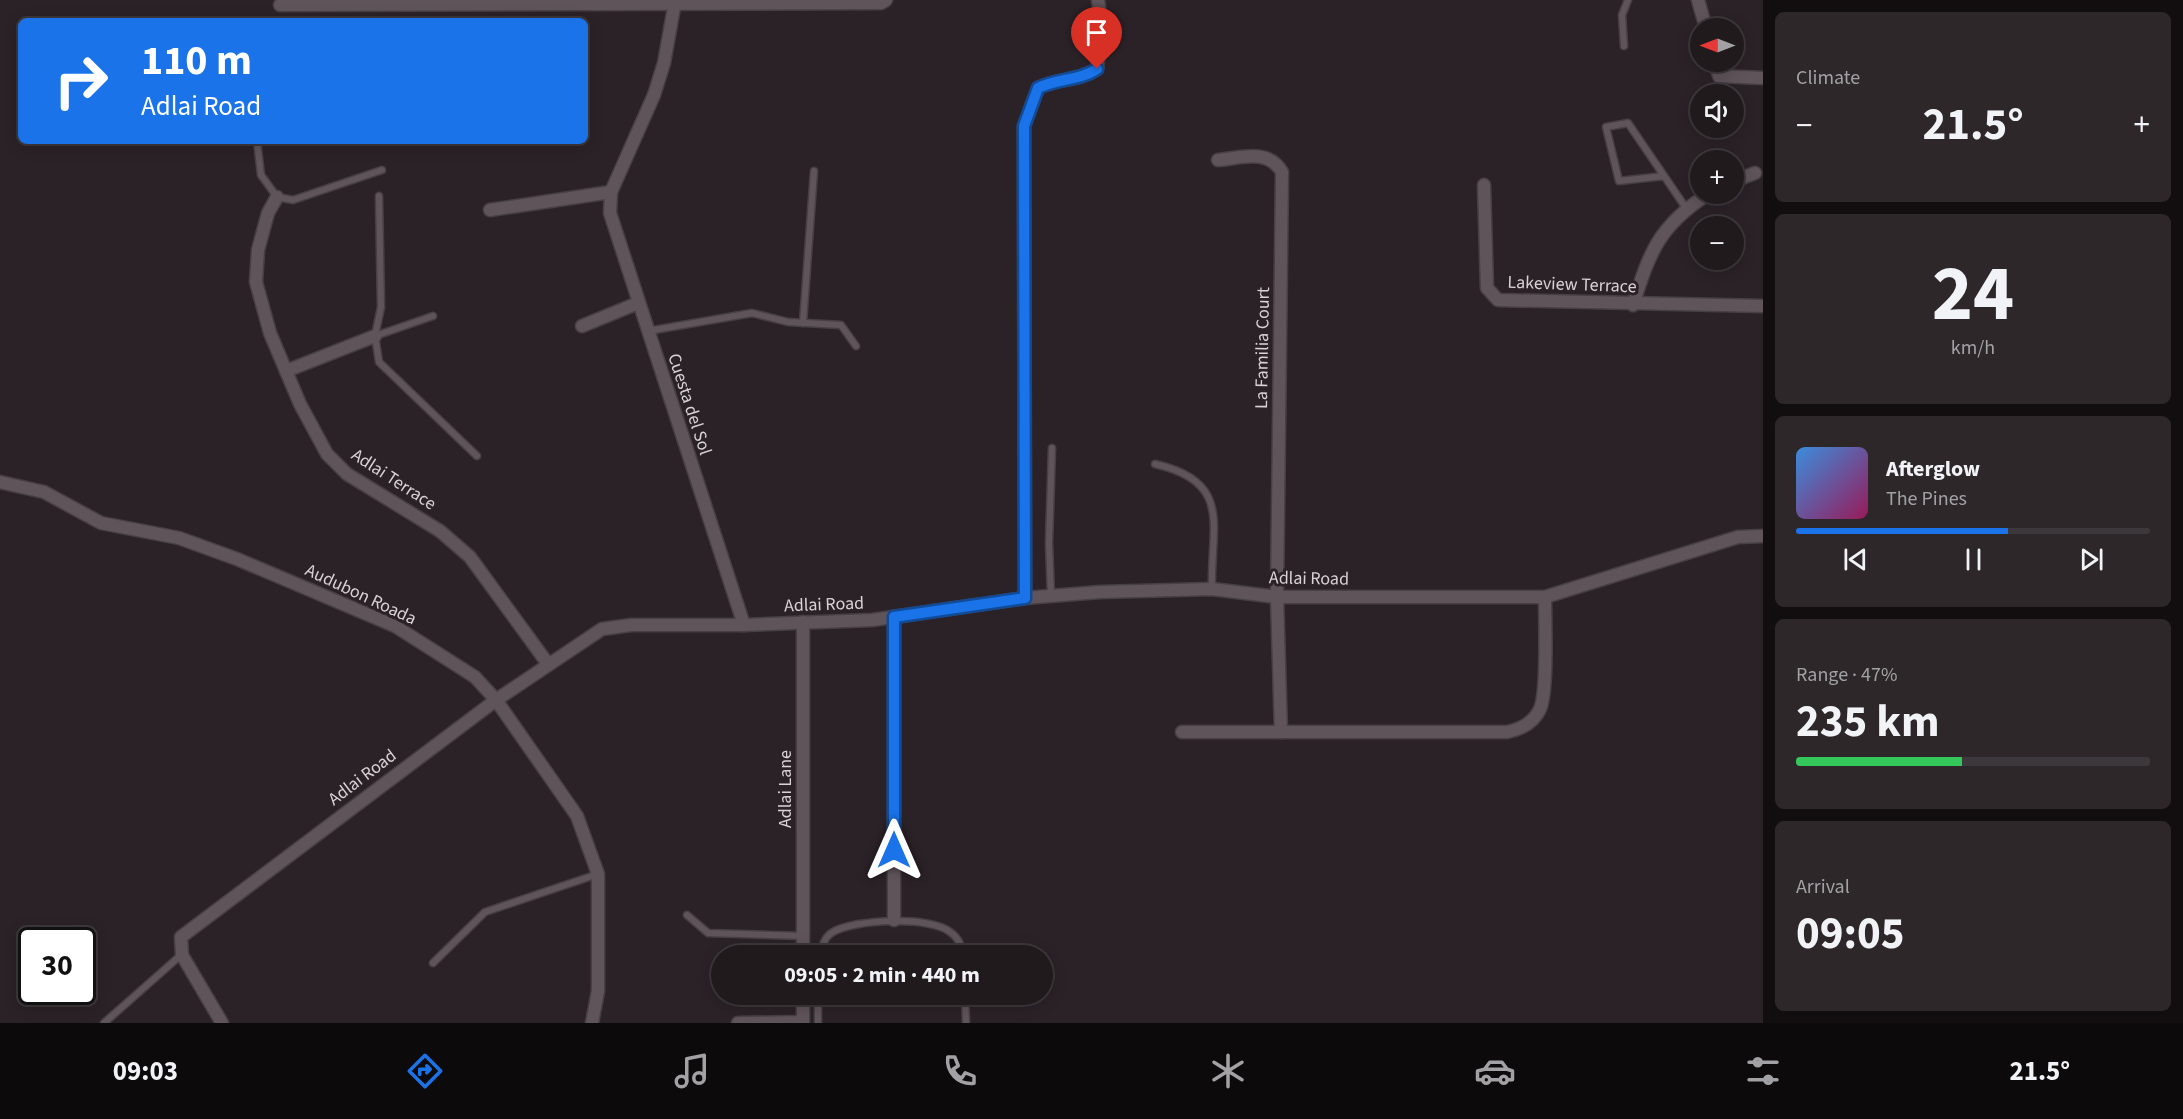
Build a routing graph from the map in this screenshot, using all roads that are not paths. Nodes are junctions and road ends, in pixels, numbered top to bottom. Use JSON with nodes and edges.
{"nodes":[{"id":1,"x":886,"y":0,"type":"edge"},
{"id":2,"x":1098,"y":0,"type":"edge"},
{"id":3,"x":1628,"y":0,"type":"edge"},
{"id":4,"x":1698,"y":0,"type":"edge"},
{"id":5,"x":528,"y":2,"type":"edge"},
{"id":6,"x":675,"y":2,"type":"junction"},
{"id":7,"x":370,"y":3,"type":"edge"},
{"id":8,"x":280,"y":5,"type":"dead end"},
{"id":9,"x":1703,"y":18,"type":"edge"},
{"id":10,"x":1624,"y":46,"type":"dead end"},
{"id":11,"x":1718,"y":72,"type":"edge"},
{"id":12,"x":1763,"y":78,"type":"edge"},
{"id":13,"x":257,"y":144,"type":"edge"},
{"id":14,"x":1218,"y":160,"type":"dead end"},
{"id":15,"x":382,"y":170,"type":"dead end"},
{"id":16,"x":814,"y":171,"type":"dead end"},
{"id":17,"x":1759,"y":175,"type":"edge"},
{"id":18,"x":1664,"y":176,"type":"junction"},
{"id":19,"x":1744,"y":179,"type":"edge"},
{"id":20,"x":1484,"y":185,"type":"dead end"},
{"id":21,"x":611,"y":192,"type":"junction"},
{"id":22,"x":379,"y":196,"type":"dead end"},
{"id":23,"x":277,"y":197,"type":"junction"},
{"id":24,"x":1692,"y":204,"type":"edge"},
{"id":25,"x":1686,"y":208,"type":"junction"},
{"id":26,"x":489,"y":210,"type":"dead end"},
{"id":27,"x":638,"y":303,"type":"junction"},
{"id":28,"x":1633,"y":305,"type":"junction"},
{"id":29,"x":1763,"y":306,"type":"edge"},
{"id":30,"x":433,"y":316,"type":"dead end"},
{"id":31,"x":803,"y":323,"type":"junction"},
{"id":32,"x":582,"y":326,"type":"dead end"},
{"id":33,"x":648,"y":331,"type":"junction"},
{"id":34,"x":375,"y":336,"type":"junction"},
{"id":35,"x":856,"y":346,"type":"dead end"},
{"id":36,"x":286,"y":371,"type":"junction"},
{"id":37,"x":1052,"y":448,"type":"dead end"},
{"id":38,"x":477,"y":456,"type":"dead end"},
{"id":39,"x":1155,"y":464,"type":"dead end"},
{"id":40,"x":0,"y":482,"type":"edge"},
{"id":41,"x":1763,"y":536,"type":"edge"},
{"id":42,"x":1212,"y":589,"type":"junction"},
{"id":43,"x":1051,"y":596,"type":"junction"},
{"id":44,"x":1277,"y":597,"type":"junction"},
{"id":45,"x":1545,"y":597,"type":"junction"},
{"id":46,"x":1025,"y":598,"type":"junction"},
{"id":47,"x":894,"y":617,"type":"junction"},
{"id":48,"x":803,"y":622,"type":"junction"},
{"id":49,"x":744,"y":625,"type":"junction"},
{"id":50,"x":548,"y":664,"type":"junction"},
{"id":51,"x":496,"y":700,"type":"junction"},
{"id":52,"x":1182,"y":732,"type":"dead end"},
{"id":53,"x":1281,"y":732,"type":"junction"},
{"id":54,"x":598,"y":874,"type":"junction"},
{"id":55,"x":687,"y":915,"type":"dead end"},
{"id":56,"x":894,"y":920,"type":"junction"},
{"id":57,"x":802,"y":936,"type":"junction"},
{"id":58,"x":802,"y":945,"type":"edge"},
{"id":59,"x":822,"y":945,"type":"edge"},
{"id":60,"x":959,"y":945,"type":"edge"},
{"id":61,"x":182,"y":955,"type":"junction"},
{"id":62,"x":433,"y":963,"type":"dead end"},
{"id":63,"x":802,"y":1005,"type":"edge"},
{"id":64,"x":818,"y":1005,"type":"edge"},
{"id":65,"x":965,"y":1005,"type":"edge"},
{"id":66,"x":104,"y":1023,"type":"edge"},
{"id":67,"x":222,"y":1023,"type":"edge"},
{"id":68,"x":592,"y":1023,"type":"edge"},
{"id":69,"x":738,"y":1023,"type":"edge"},
{"id":70,"x":818,"y":1023,"type":"edge"},
{"id":71,"x":966,"y":1023,"type":"edge"}],
"edges":[{"from":1,"to":6,"type":"street"},
{"from":2,"to":46,"type":"street"},
{"from":3,"to":10,"type":"lane"},
{"from":4,"to":9,"type":"street"},
{"from":5,"to":6,"type":"street"},
{"from":5,"to":7,"type":"street"},
{"from":6,"to":21,"type":"street","name":"Cuesta del Sol"},
{"from":7,"to":8,"type":"street"},
{"from":11,"to":12,"type":"street"},
{"from":13,"to":23,"type":"lane"},
{"from":14,"to":44,"type":"street","name":"La Familia Court"},
{"from":15,"to":23,"type":"lane"},
{"from":16,"to":31,"type":"lane"},
{"from":17,"to":19,"type":"street"},
{"from":18,"to":18,"type":"lane"},
{"from":18,"to":25,"type":"lane"},
{"from":20,"to":28,"type":"street","name":"Lakeview Terrace"},
{"from":21,"to":26,"type":"street"},
{"from":21,"to":27,"type":"street","name":"Cuesta del Sol"},
{"from":22,"to":34,"type":"lane"},
{"from":23,"to":36,"type":"street","name":"Adlai Terrace"},
{"from":24,"to":25,"type":"street"},
{"from":25,"to":28,"type":"street"},
{"from":27,"to":32,"type":"street"},
{"from":27,"to":33,"type":"street","name":"Cuesta del Sol"},
{"from":28,"to":29,"type":"street","name":"Lakeview Terrace"},
{"from":30,"to":34,"type":"lane"},
{"from":31,"to":33,"type":"lane"},
{"from":31,"to":35,"type":"lane"},
{"from":33,"to":49,"type":"street","name":"Cuesta del Sol"},
{"from":34,"to":36,"type":"street"},
{"from":34,"to":38,"type":"lane"},
{"from":36,"to":50,"type":"street","name":"Adlai Terrace"},
{"from":37,"to":43,"type":"lane"},
{"from":39,"to":42,"type":"lane"},
{"from":40,"to":51,"type":"street","name":"Audubon Roada"},
{"from":41,"to":45,"type":"street","name":"Adlai Road"},
{"from":42,"to":43,"type":"street","name":"Adlai Road"},
{"from":42,"to":44,"type":"street","name":"Adlai Road"},
{"from":43,"to":46,"type":"street","name":"Adlai Road"},
{"from":44,"to":45,"type":"street","name":"Adlai Road"},
{"from":44,"to":53,"type":"street"},
{"from":45,"to":53,"type":"street"},
{"from":46,"to":47,"type":"street","name":"Adlai Road"},
{"from":47,"to":48,"type":"street","name":"Adlai Road"},
{"from":47,"to":56,"type":"street"},
{"from":48,"to":49,"type":"street","name":"Adlai Road"},
{"from":48,"to":57,"type":"street","name":"Adlai Lane"},
{"from":49,"to":50,"type":"street","name":"Adlai Road"},
{"from":50,"to":51,"type":"street","name":"Adlai Road"},
{"from":51,"to":54,"type":"street","name":"Audubon Roada"},
{"from":51,"to":61,"type":"street","name":"Adlai Road"},
{"from":52,"to":53,"type":"street"},
{"from":54,"to":62,"type":"lane"},
{"from":54,"to":68,"type":"street","name":"Audubon Roada"},
{"from":55,"to":57,"type":"lane"},
{"from":56,"to":59,"type":"lane"},
{"from":56,"to":60,"type":"lane"},
{"from":57,"to":58,"type":"street","name":"Adlai Lane"},
{"from":61,"to":66,"type":"lane"},
{"from":61,"to":67,"type":"street"},
{"from":63,"to":69,"type":"street"},
{"from":64,"to":70,"type":"lane"},
{"from":65,"to":71,"type":"lane"}]}
